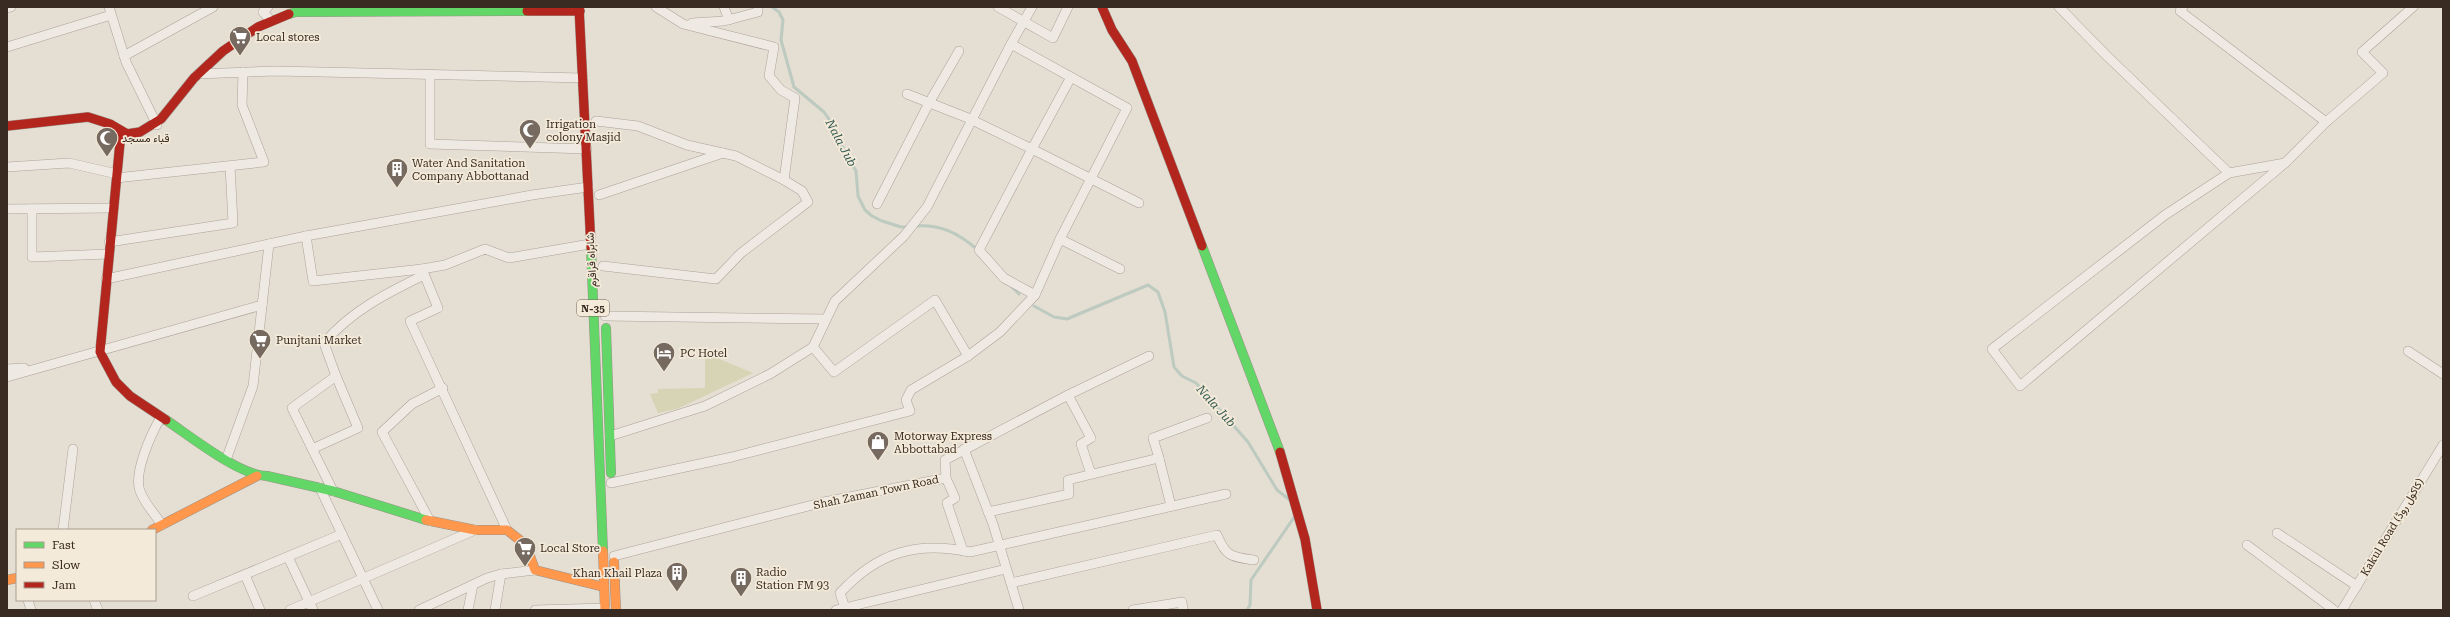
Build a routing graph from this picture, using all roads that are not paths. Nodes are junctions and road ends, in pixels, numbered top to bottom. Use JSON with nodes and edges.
{"nodes":[{"id":1,"x":11,"y":7,"type":"edge"},
{"id":2,"x":213,"y":7,"type":"edge"},
{"id":3,"x":268,"y":7,"type":"edge"},
{"id":4,"x":656,"y":7,"type":"edge"},
{"id":5,"x":724,"y":7,"type":"edge"},
{"id":6,"x":758,"y":7,"type":"edge"},
{"id":7,"x":998,"y":7,"type":"edge"},
{"id":8,"x":1032,"y":7,"type":"edge"},
{"id":9,"x":1068,"y":7,"type":"edge"},
{"id":10,"x":1102,"y":7,"type":"edge"},
{"id":11,"x":2060,"y":7,"type":"edge"},
{"id":12,"x":2183,"y":7,"type":"edge"},
{"id":13,"x":2413,"y":7,"type":"edge"},
{"id":14,"x":7,"y":8,"type":"edge"},
{"id":15,"x":485,"y":9,"type":"edge"},
{"id":16,"x":580,"y":9,"type":"edge"},
{"id":17,"x":299,"y":10,"type":"edge"},
{"id":18,"x":110,"y":11,"type":"edge"},
{"id":19,"x":271,"y":20,"type":"junction"},
{"id":20,"x":729,"y":20,"type":"junction"},
{"id":21,"x":1024,"y":22,"type":"junction"},
{"id":22,"x":683,"y":24,"type":"junction"},
{"id":23,"x":1011,"y":44,"type":"junction"},
{"id":24,"x":7,"y":47,"type":"edge"},
{"id":25,"x":959,"y":51,"type":"dead end"},
{"id":26,"x":124,"y":56,"type":"junction"},
{"id":27,"x":243,"y":72,"type":"junction"},
{"id":28,"x":198,"y":74,"type":"junction"},
{"id":29,"x":430,"y":74,"type":"junction"},
{"id":30,"x":1071,"y":77,"type":"junction"},
{"id":31,"x":583,"y":78,"type":"junction"},
{"id":32,"x":907,"y":94,"type":"dead end"},
{"id":33,"x":929,"y":103,"type":"junction"},
{"id":34,"x":972,"y":120,"type":"junction"},
{"id":35,"x":596,"y":121,"type":"dead end"},
{"id":36,"x":2326,"y":122,"type":"junction"},
{"id":37,"x":157,"y":125,"type":"junction"},
{"id":38,"x":7,"y":126,"type":"edge"},
{"id":39,"x":121,"y":132,"type":"junction"},
{"id":40,"x":587,"y":149,"type":"junction"},
{"id":41,"x":1032,"y":149,"type":"junction"},
{"id":42,"x":723,"y":153,"type":"junction"},
{"id":43,"x":2285,"y":163,"type":"junction"},
{"id":44,"x":230,"y":166,"type":"junction"},
{"id":45,"x":7,"y":167,"type":"edge"},
{"id":46,"x":2229,"y":174,"type":"junction"},
{"id":47,"x":116,"y":176,"type":"junction"},
{"id":48,"x":1091,"y":178,"type":"junction"},
{"id":49,"x":784,"y":180,"type":"junction"},
{"id":50,"x":588,"y":187,"type":"junction"},
{"id":51,"x":599,"y":195,"type":"dead end"},
{"id":52,"x":1139,"y":203,"type":"dead end"},
{"id":53,"x":877,"y":204,"type":"dead end"},
{"id":54,"x":113,"y":208,"type":"junction"},
{"id":55,"x":7,"y":209,"type":"edge"},
{"id":56,"x":32,"y":209,"type":"junction"},
{"id":57,"x":306,"y":236,"type":"junction"},
{"id":58,"x":1060,"y":239,"type":"junction"},
{"id":59,"x":109,"y":242,"type":"junction"},
{"id":60,"x":269,"y":244,"type":"junction"},
{"id":61,"x":590,"y":244,"type":"junction"},
{"id":62,"x":108,"y":254,"type":"junction"},
{"id":63,"x":603,"y":266,"type":"dead end"},
{"id":64,"x":1120,"y":269,"type":"dead end"},
{"id":65,"x":423,"y":272,"type":"junction"},
{"id":66,"x":106,"y":279,"type":"junction"},
{"id":67,"x":1035,"y":295,"type":"junction"},
{"id":68,"x":262,"y":305,"type":"junction"},
{"id":69,"x":605,"y":311,"type":"joint"},
{"id":70,"x":826,"y":319,"type":"junction"},
{"id":71,"x":813,"y":347,"type":"junction"},
{"id":72,"x":100,"y":352,"type":"junction"},
{"id":73,"x":2408,"y":352,"type":"dead end"},
{"id":74,"x":968,"y":356,"type":"junction"},
{"id":75,"x":1149,"y":356,"type":"dead end"},
{"id":76,"x":43,"y":366,"type":"junction"},
{"id":77,"x":7,"y":369,"type":"edge"},
{"id":78,"x":2443,"y":374,"type":"edge"},
{"id":79,"x":336,"y":376,"type":"junction"},
{"id":80,"x":7,"y":377,"type":"edge"},
{"id":81,"x":443,"y":388,"type":"junction"},
{"id":82,"x":1068,"y":395,"type":"junction"},
{"id":83,"x":161,"y":416,"type":"junction"},
{"id":84,"x":1207,"y":418,"type":"dead end"},
{"id":85,"x":610,"y":436,"type":"junction"},
{"id":86,"x":2443,"y":445,"type":"edge"},
{"id":87,"x":73,"y":449,"type":"dead end"},
{"id":88,"x":312,"y":449,"type":"junction"},
{"id":89,"x":964,"y":449,"type":"junction"},
{"id":90,"x":1159,"y":458,"type":"junction"},
{"id":91,"x":226,"y":460,"type":"junction"},
{"id":92,"x":1091,"y":474,"type":"junction"},
{"id":93,"x":257,"y":476,"type":"junction"},
{"id":94,"x":946,"y":478,"type":"junction"},
{"id":95,"x":611,"y":487,"type":"joint"},
{"id":96,"x":320,"y":488,"type":"junction"},
{"id":97,"x":333,"y":491,"type":"junction"},
{"id":98,"x":1226,"y":494,"type":"dead end"},
{"id":99,"x":1171,"y":506,"type":"junction"},
{"id":100,"x":988,"y":512,"type":"junction"},
{"id":101,"x":430,"y":521,"type":"junction"},
{"id":102,"x":162,"y":525,"type":"junction"},
{"id":103,"x":63,"y":529,"type":"edge"},
{"id":104,"x":154,"y":529,"type":"edge"},
{"id":105,"x":475,"y":530,"type":"junction"},
{"id":106,"x":507,"y":530,"type":"junction"},
{"id":107,"x":2277,"y":533,"type":"dead end"},
{"id":108,"x":342,"y":534,"type":"junction"},
{"id":109,"x":999,"y":544,"type":"junction"},
{"id":110,"x":2247,"y":545,"type":"dead end"},
{"id":111,"x":963,"y":550,"type":"junction"},
{"id":112,"x":614,"y":553,"type":"joint"},
{"id":113,"x":288,"y":556,"type":"junction"},
{"id":114,"x":1254,"y":560,"type":"dead end"},
{"id":115,"x":1006,"y":569,"type":"junction"},
{"id":116,"x":535,"y":570,"type":"junction"},
{"id":117,"x":501,"y":574,"type":"junction"},
{"id":118,"x":245,"y":575,"type":"junction"},
{"id":119,"x":363,"y":579,"type":"junction"},
{"id":120,"x":1011,"y":583,"type":"junction"},
{"id":121,"x":473,"y":585,"type":"junction"},
{"id":122,"x":2357,"y":586,"type":"junction"},
{"id":123,"x":604,"y":587,"type":"junction"},
{"id":124,"x":193,"y":596,"type":"dead end"},
{"id":125,"x":443,"y":600,"type":"junction"},
{"id":126,"x":311,"y":606,"type":"edge"},
{"id":127,"x":605,"y":609,"type":"edge"},
{"id":128,"x":840,"y":609,"type":"edge"},
{"id":129,"x":260,"y":610,"type":"edge"},
{"id":130,"x":290,"y":610,"type":"edge"},
{"id":131,"x":378,"y":610,"type":"edge"},
{"id":132,"x":419,"y":610,"type":"edge"},
{"id":133,"x":441,"y":610,"type":"edge"},
{"id":134,"x":468,"y":610,"type":"edge"},
{"id":135,"x":495,"y":610,"type":"edge"},
{"id":136,"x":535,"y":610,"type":"edge"},
{"id":137,"x":616,"y":610,"type":"edge"},
{"id":138,"x":1019,"y":610,"type":"edge"},
{"id":139,"x":1133,"y":610,"type":"edge"},
{"id":140,"x":1183,"y":610,"type":"edge"},
{"id":141,"x":1317,"y":610,"type":"edge"},
{"id":142,"x":2334,"y":610,"type":"edge"},
{"id":143,"x":2342,"y":610,"type":"edge"}],
"edges":[{"from":1,"to":14,"type":"street"},
{"from":2,"to":26,"type":"street"},
{"from":3,"to":19,"type":"street"},
{"from":4,"to":22,"type":"street"},
{"from":5,"to":20,"type":"street"},
{"from":6,"to":20,"type":"street"},
{"from":7,"to":21,"type":"street"},
{"from":8,"to":21,"type":"street"},
{"from":9,"to":21,"type":"street"},
{"from":10,"to":141,"type":"main road"},
{"from":11,"to":46,"type":"street"},
{"from":12,"to":36,"type":"street"},
{"from":13,"to":36,"type":"street"},
{"from":15,"to":16,"type":"main road"},
{"from":15,"to":17,"type":"main road"},
{"from":16,"to":31,"type":"main road","name":"شاہراہ قراقرم","number":"N-35"},
{"from":17,"to":19,"type":"main road"},
{"from":18,"to":24,"type":"street"},
{"from":18,"to":26,"type":"street"},
{"from":19,"to":28,"type":"main road"},
{"from":20,"to":22,"type":"street"},
{"from":21,"to":23,"type":"street"},
{"from":22,"to":49,"type":"street"},
{"from":23,"to":30,"type":"street"},
{"from":23,"to":34,"type":"street"},
{"from":25,"to":33,"type":"street"},
{"from":26,"to":37,"type":"street"},
{"from":27,"to":28,"type":"street"},
{"from":27,"to":29,"type":"street"},
{"from":27,"to":44,"type":"street"},
{"from":28,"to":37,"type":"main road"},
{"from":29,"to":31,"type":"street"},
{"from":29,"to":40,"type":"street"},
{"from":30,"to":41,"type":"street"},
{"from":30,"to":48,"type":"street"},
{"from":31,"to":40,"type":"main road","name":"شاہراہ قراقرم","number":"N-35"},
{"from":32,"to":33,"type":"street"},
{"from":33,"to":34,"type":"street"},
{"from":33,"to":53,"type":"street"},
{"from":34,"to":41,"type":"street"},
{"from":34,"to":70,"type":"street"},
{"from":35,"to":42,"type":"street"},
{"from":36,"to":43,"type":"street"},
{"from":37,"to":39,"type":"main road"},
{"from":38,"to":39,"type":"main road"},
{"from":39,"to":47,"type":"main road"},
{"from":40,"to":50,"type":"main road","name":"شاہراہ قراقرم","number":"N-35"},
{"from":41,"to":48,"type":"street"},
{"from":41,"to":67,"type":"street"},
{"from":42,"to":49,"type":"street"},
{"from":42,"to":51,"type":"street"},
{"from":43,"to":46,"type":"street"},
{"from":43,"to":46,"type":"street"},
{"from":44,"to":47,"type":"street"},
{"from":44,"to":59,"type":"street"},
{"from":45,"to":47,"type":"street"},
{"from":47,"to":54,"type":"main road"},
{"from":48,"to":52,"type":"street"},
{"from":48,"to":58,"type":"street"},
{"from":49,"to":63,"type":"street"},
{"from":50,"to":57,"type":"street"},
{"from":50,"to":61,"type":"main road","name":"شاہراہ قراقرم","number":"N-35"},
{"from":54,"to":56,"type":"street"},
{"from":54,"to":59,"type":"main road"},
{"from":55,"to":56,"type":"street"},
{"from":56,"to":62,"type":"street"},
{"from":57,"to":60,"type":"street"},
{"from":57,"to":65,"type":"street"},
{"from":58,"to":64,"type":"street"},
{"from":58,"to":67,"type":"street"},
{"from":59,"to":62,"type":"main road"},
{"from":60,"to":66,"type":"street"},
{"from":60,"to":68,"type":"street"},
{"from":61,"to":65,"type":"street"},
{"from":61,"to":123,"type":"main road","name":"شاہراہ قراقرم","number":"N-35"},
{"from":62,"to":66,"type":"main road"},
{"from":65,"to":79,"type":"street"},
{"from":65,"to":81,"type":"street"},
{"from":66,"to":72,"type":"main road"},
{"from":67,"to":74,"type":"street"},
{"from":68,"to":72,"type":"street"},
{"from":68,"to":91,"type":"street"},
{"from":69,"to":70,"type":"street"},
{"from":69,"to":85,"type":"main road","number":"N-35"},
{"from":70,"to":71,"type":"street"},
{"from":71,"to":74,"type":"street"},
{"from":71,"to":85,"type":"street"},
{"from":72,"to":76,"type":"street"},
{"from":72,"to":83,"type":"main road"},
{"from":73,"to":78,"type":"street"},
{"from":74,"to":95,"type":"street"},
{"from":75,"to":82,"type":"street","name":"Shah Zaman Town Road"},
{"from":76,"to":77,"type":"street"},
{"from":76,"to":80,"type":"street"},
{"from":79,"to":88,"type":"street"},
{"from":79,"to":88,"type":"street"},
{"from":81,"to":101,"type":"street"},
{"from":81,"to":106,"type":"street"},
{"from":82,"to":89,"type":"street","name":"Shah Zaman Town Road"},
{"from":82,"to":92,"type":"street"},
{"from":83,"to":91,"type":"main road"},
{"from":83,"to":102,"type":"street"},
{"from":84,"to":90,"type":"street"},
{"from":85,"to":95,"type":"main road","number":"N-35"},
{"from":86,"to":122,"type":"street","name":"Kakul Road (کاکول روڈ)"},
{"from":87,"to":103,"type":"street"},
{"from":88,"to":97,"type":"street"},
{"from":89,"to":94,"type":"street","name":"Shah Zaman Town Road"},
{"from":89,"to":100,"type":"street"},
{"from":90,"to":92,"type":"street"},
{"from":90,"to":99,"type":"street"},
{"from":91,"to":93,"type":"main road"},
{"from":92,"to":100,"type":"street"},
{"from":93,"to":96,"type":"main road"},
{"from":93,"to":102,"type":"main road"},
{"from":94,"to":111,"type":"street"},
{"from":94,"to":112,"type":"street","name":"Shah Zaman Town Road"},
{"from":96,"to":97,"type":"main road"},
{"from":96,"to":108,"type":"street"},
{"from":97,"to":101,"type":"main road"},
{"from":98,"to":99,"type":"street"},
{"from":99,"to":109,"type":"street"},
{"from":100,"to":109,"type":"street"},
{"from":101,"to":105,"type":"main road"},
{"from":102,"to":104,"type":"main road"},
{"from":105,"to":106,"type":"main road"},
{"from":105,"to":119,"type":"street"},
{"from":106,"to":116,"type":"main road"},
{"from":107,"to":122,"type":"street"},
{"from":108,"to":113,"type":"street"},
{"from":108,"to":119,"type":"street"},
{"from":109,"to":111,"type":"street"},
{"from":109,"to":115,"type":"street"},
{"from":110,"to":142,"type":"street"},
{"from":111,"to":128,"type":"street"},
{"from":112,"to":137,"type":"main road"},
{"from":113,"to":118,"type":"street"},
{"from":113,"to":126,"type":"street"},
{"from":114,"to":120,"type":"street"},
{"from":115,"to":120,"type":"street"},
{"from":115,"to":128,"type":"street"},
{"from":116,"to":117,"type":"street"},
{"from":116,"to":123,"type":"main road"},
{"from":117,"to":121,"type":"street"},
{"from":117,"to":135,"type":"street"},
{"from":118,"to":124,"type":"street"},
{"from":118,"to":129,"type":"street"},
{"from":119,"to":126,"type":"street"},
{"from":119,"to":131,"type":"street"},
{"from":120,"to":138,"type":"street"},
{"from":121,"to":125,"type":"street"},
{"from":121,"to":134,"type":"street"},
{"from":122,"to":143,"type":"street","name":"Kakul Road (کاکول روڈ)"},
{"from":123,"to":127,"type":"main road","name":"شاہراہ قراقرم","number":"N-35"},
{"from":125,"to":132,"type":"street"},
{"from":125,"to":133,"type":"street"},
{"from":126,"to":130,"type":"street"},
{"from":127,"to":136,"type":"street"},
{"from":139,"to":140,"type":"street"}]}
